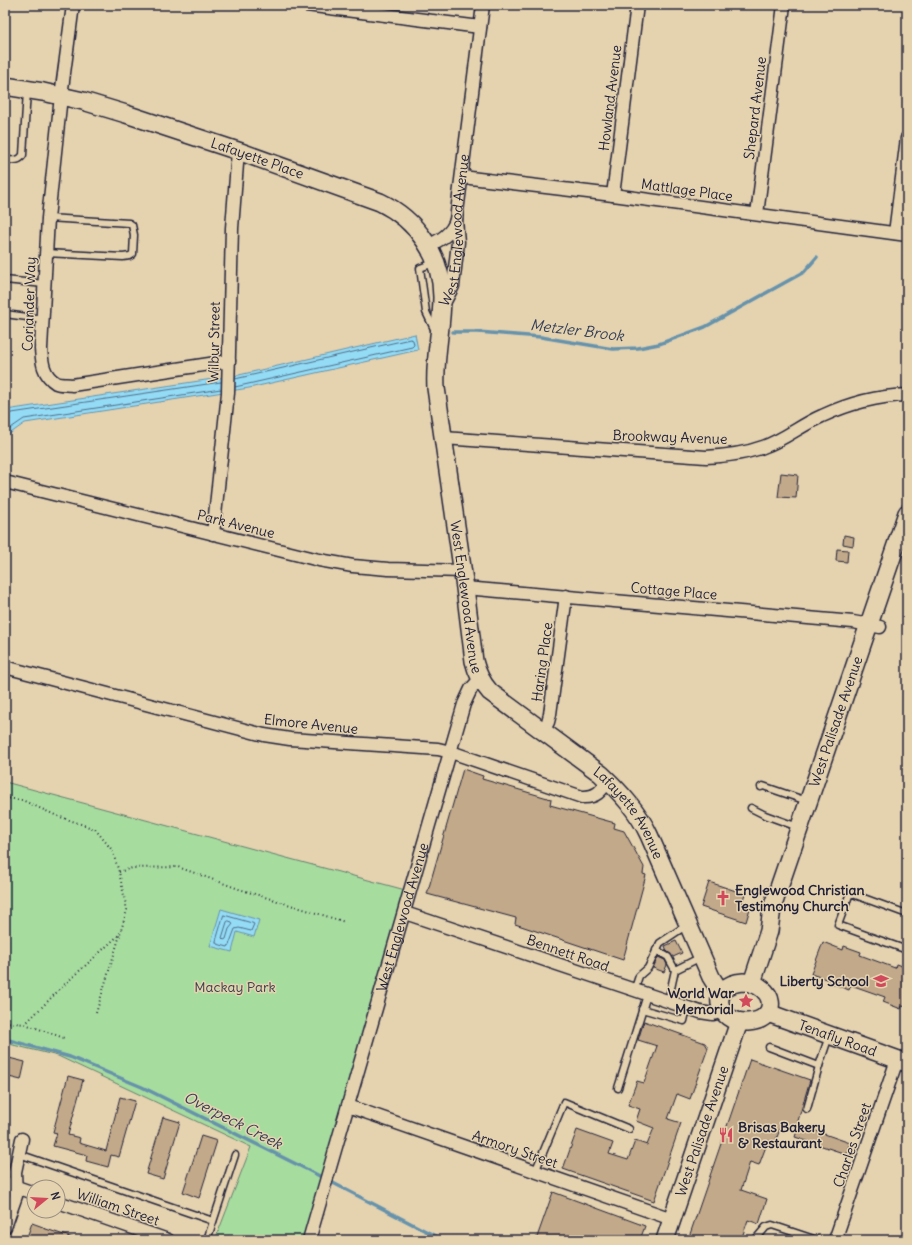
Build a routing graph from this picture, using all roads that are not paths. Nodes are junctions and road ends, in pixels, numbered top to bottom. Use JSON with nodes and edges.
{"nodes":[{"id":1,"x":73,"y":5,"type":"edge"},
{"id":2,"x":306,"y":5,"type":"edge"},
{"id":3,"x":483,"y":5,"type":"edge"},
{"id":4,"x":637,"y":5,"type":"edge"},
{"id":5,"x":784,"y":5,"type":"edge"},
{"id":6,"x":480,"y":27,"type":"junction"},
{"id":7,"x":5,"y":86,"type":"edge"},
{"id":8,"x":27,"y":89,"type":"junction"},
{"id":9,"x":61,"y":96,"type":"junction"},
{"id":10,"x":907,"y":138,"type":"edge"},
{"id":11,"x":238,"y":151,"type":"junction"},
{"id":12,"x":5,"y":160,"type":"edge"},
{"id":13,"x":462,"y":177,"type":"junction"},
{"id":14,"x":613,"y":195,"type":"junction"},
{"id":15,"x":757,"y":214,"type":"junction"},
{"id":16,"x":48,"y":218,"type":"junction"},
{"id":17,"x":456,"y":220,"type":"junction"},
{"id":18,"x":895,"y":233,"type":"junction"},
{"id":19,"x":907,"y":235,"type":"edge"},
{"id":20,"x":428,"y":246,"type":"junction"},
{"id":21,"x":46,"y":253,"type":"junction"},
{"id":22,"x":436,"y":263,"type":"junction"},
{"id":23,"x":5,"y":280,"type":"edge"},
{"id":24,"x":44,"y":284,"type":"junction"},
{"id":25,"x":441,"y":309,"type":"junction"},
{"id":26,"x":5,"y":314,"type":"edge"},
{"id":27,"x":42,"y":319,"type":"junction"},
{"id":28,"x":438,"y":337,"type":"junction"},
{"id":29,"x":229,"y":362,"type":"junction"},
{"id":30,"x":907,"y":395,"type":"edge"},
{"id":31,"x":444,"y":438,"type":"junction"},
{"id":32,"x":5,"y":482,"type":"edge"},
{"id":33,"x":907,"y":513,"type":"edge"},
{"id":34,"x":213,"y":534,"type":"junction"},
{"id":35,"x":907,"y":548,"type":"edge"},
{"id":36,"x":463,"y":570,"type":"junction"},
{"id":37,"x":465,"y":588,"type":"junction"},
{"id":38,"x":566,"y":596,"type":"junction"},
{"id":39,"x":874,"y":626,"type":"junction"},
{"id":40,"x":5,"y":667,"type":"edge"},
{"id":41,"x":480,"y":678,"type":"junction"},
{"id":42,"x":543,"y":731,"type":"junction"},
{"id":43,"x":451,"y":752,"type":"junction"},
{"id":44,"x":608,"y":781,"type":"junction"},
{"id":45,"x":761,"y":787,"type":"dead end"},
{"id":46,"x":751,"y":808,"type":"dead end"},
{"id":47,"x":807,"y":815,"type":"junction"},
{"id":48,"x":405,"y":913,"type":"junction"},
{"id":49,"x":907,"y":914,"type":"edge"},
{"id":50,"x":688,"y":925,"type":"junction"},
{"id":51,"x":656,"y":950,"type":"junction"},
{"id":52,"x":907,"y":950,"type":"edge"},
{"id":53,"x":702,"y":956,"type":"junction"},
{"id":54,"x":675,"y":970,"type":"junction"},
{"id":55,"x":752,"y":983,"type":"junction"},
{"id":56,"x":634,"y":991,"type":"junction"},
{"id":57,"x":723,"y":991,"type":"junction"},
{"id":58,"x":647,"y":995,"type":"junction"},
{"id":59,"x":668,"y":1002,"type":"junction"},
{"id":60,"x":687,"y":1008,"type":"junction"},
{"id":61,"x":642,"y":1009,"type":"junction"},
{"id":62,"x":723,"y":1011,"type":"junction"},
{"id":63,"x":768,"y":1013,"type":"junction"},
{"id":64,"x":739,"y":1022,"type":"junction"},
{"id":65,"x":829,"y":1035,"type":"junction"},
{"id":66,"x":769,"y":1047,"type":"dead end"},
{"id":67,"x":902,"y":1061,"type":"edge"},
{"id":68,"x":819,"y":1066,"type":"junction"},
{"id":69,"x":618,"y":1088,"type":"dead end"},
{"id":70,"x":348,"y":1106,"type":"junction"},
{"id":71,"x":807,"y":1109,"type":"dead end"},
{"id":72,"x":629,"y":1129,"type":"dead end"},
{"id":73,"x":22,"y":1139,"type":"dead end"},
{"id":74,"x":19,"y":1154,"type":"junction"},
{"id":75,"x":235,"y":1155,"type":"dead end"},
{"id":76,"x":535,"y":1172,"type":"junction"},
{"id":77,"x":10,"y":1185,"type":"edge"},
{"id":78,"x":26,"y":1190,"type":"edge"},
{"id":79,"x":66,"y":1205,"type":"edge"},
{"id":80,"x":672,"y":1219,"type":"junction"},
{"id":81,"x":213,"y":1221,"type":"junction"},
{"id":82,"x":5,"y":1227,"type":"edge"},
{"id":83,"x":168,"y":1240,"type":"edge"},
{"id":84,"x":207,"y":1240,"type":"edge"},
{"id":85,"x":309,"y":1240,"type":"edge"},
{"id":86,"x":665,"y":1240,"type":"edge"},
{"id":87,"x":755,"y":1240,"type":"edge"},
{"id":88,"x":818,"y":1240,"type":"edge"},
{"id":89,"x":835,"y":1240,"type":"edge"}],
"edges":[{"from":1,"to":9,"type":"street","name":"Coriander Way"},
{"from":2,"to":6,"type":"street"},
{"from":3,"to":6,"type":"street","name":"West Englewood Avenue"},
{"from":4,"to":14,"type":"street","name":"Howland Avenue"},
{"from":5,"to":15,"type":"street","name":"Shepard Avenue"},
{"from":6,"to":13,"type":"street","name":"West Englewood Avenue"},
{"from":7,"to":8,"type":"street","name":"Lafayette Place"},
{"from":8,"to":9,"type":"street","name":"Lafayette Place"},
{"from":8,"to":12,"type":"lane"},
{"from":9,"to":11,"type":"street","name":"Lafayette Place"},
{"from":9,"to":16,"type":"street","name":"Coriander Way"},
{"from":10,"to":18,"type":"street"},
{"from":11,"to":20,"type":"street","name":"Lafayette Place"},
{"from":11,"to":29,"type":"street","name":"Wilbur Street"},
{"from":13,"to":14,"type":"street","name":"Mattlage Place"},
{"from":13,"to":17,"type":"street","name":"West Englewood Avenue"},
{"from":14,"to":15,"type":"street","name":"Mattlage Place"},
{"from":15,"to":18,"type":"street","name":"Mattlage Place"},
{"from":16,"to":21,"type":"street","name":"Coriander Way"},
{"from":16,"to":21,"type":"lane"},
{"from":17,"to":20,"type":"street"},
{"from":17,"to":25,"type":"street","name":"West Englewood Avenue"},
{"from":18,"to":19,"type":"street","name":"Mattlage Place"},
{"from":20,"to":22,"type":"street","name":"Lafayette Place"},
{"from":21,"to":24,"type":"street","name":"Coriander Way"},
{"from":22,"to":25,"type":"street","name":"Lafayette Place"},
{"from":22,"to":28,"type":"lane"},
{"from":23,"to":24,"type":"lane"},
{"from":24,"to":27,"type":"street","name":"Coriander Way"},
{"from":25,"to":28,"type":"street","name":"West Englewood Avenue"},
{"from":26,"to":27,"type":"lane"},
{"from":27,"to":29,"type":"street","name":"Coriander Way"},
{"from":28,"to":31,"type":"street","name":"West Englewood Avenue"},
{"from":29,"to":34,"type":"street","name":"Wilbur Street"},
{"from":30,"to":31,"type":"street","name":"Brookway Avenue"},
{"from":31,"to":36,"type":"street","name":"West Englewood Avenue"},
{"from":32,"to":34,"type":"street","name":"Park Avenue"},
{"from":33,"to":39,"type":"street","name":"West Palisade Avenue"},
{"from":34,"to":36,"type":"street","name":"Park Avenue"},
{"from":35,"to":39,"type":"street","name":"West Palisade Avenue"},
{"from":36,"to":37,"type":"street","name":"West Englewood Avenue"},
{"from":37,"to":38,"type":"street","name":"Cottage Place"},
{"from":37,"to":41,"type":"street","name":"West Englewood Avenue"},
{"from":38,"to":39,"type":"street","name":"Cottage Place"},
{"from":38,"to":42,"type":"street","name":"Haring Place"},
{"from":39,"to":47,"type":"street","name":"West Palisade Avenue"},
{"from":40,"to":43,"type":"street","name":"Elmore Avenue"},
{"from":41,"to":42,"type":"street","name":"Lafayette Avenue"},
{"from":41,"to":43,"type":"street","name":"West Englewood Avenue"},
{"from":42,"to":44,"type":"street","name":"Lafayette Avenue"},
{"from":43,"to":44,"type":"street","name":"Elmore Avenue"},
{"from":43,"to":48,"type":"street","name":"West Englewood Avenue"},
{"from":44,"to":50,"type":"street","name":"Lafayette Avenue"},
{"from":45,"to":47,"type":"lane"},
{"from":46,"to":47,"type":"lane"},
{"from":47,"to":55,"type":"street","name":"West Palisade Avenue"},
{"from":48,"to":56,"type":"street","name":"Bennett Road"},
{"from":48,"to":70,"type":"street","name":"West Englewood Avenue"},
{"from":49,"to":52,"type":"lane"},
{"from":50,"to":51,"type":"lane"},
{"from":50,"to":53,"type":"street","name":"Lafayette Avenue"},
{"from":51,"to":54,"type":"lane"},
{"from":51,"to":56,"type":"lane"},
{"from":53,"to":54,"type":"lane"},
{"from":53,"to":57,"type":"street","name":"Lafayette Avenue"},
{"from":54,"to":59,"type":"lane"},
{"from":55,"to":57,"type":"street"},
{"from":55,"to":63,"type":"street"},
{"from":56,"to":58,"type":"street","name":"Bennett Road"},
{"from":57,"to":62,"type":"street"},
{"from":58,"to":59,"type":"street","name":"Bennett Road"},
{"from":58,"to":61,"type":"lane"},
{"from":59,"to":60,"type":"street","name":"Bennett Road"},
{"from":60,"to":61,"type":"lane"},
{"from":60,"to":62,"type":"street","name":"Bennett Road"},
{"from":61,"to":69,"type":"lane"},
{"from":62,"to":64,"type":"street"},
{"from":63,"to":64,"type":"street"},
{"from":63,"to":65,"type":"street","name":"Tenafly Road"},
{"from":64,"to":80,"type":"street","name":"West Palisade Avenue"},
{"from":65,"to":67,"type":"street","name":"Tenafly Road"},
{"from":65,"to":68,"type":"lane"},
{"from":66,"to":68,"type":"lane"},
{"from":67,"to":89,"type":"street","name":"Charles Street"},
{"from":68,"to":71,"type":"lane"},
{"from":70,"to":76,"type":"street","name":"Armory Street"},
{"from":70,"to":85,"type":"street","name":"West Englewood Avenue"},
{"from":72,"to":76,"type":"lane"},
{"from":73,"to":74,"type":"street"},
{"from":74,"to":77,"type":"street"},
{"from":74,"to":81,"type":"lane"},
{"from":75,"to":81,"type":"lane"},
{"from":76,"to":80,"type":"street","name":"Armory Street"},
{"from":77,"to":78,"type":"street"},
{"from":77,"to":82,"type":"street"},
{"from":79,"to":83,"type":"street","name":"William Street"},
{"from":80,"to":86,"type":"street","name":"West Palisade Avenue"},
{"from":81,"to":84,"type":"lane"},
{"from":87,"to":88,"type":"lane"}]}
